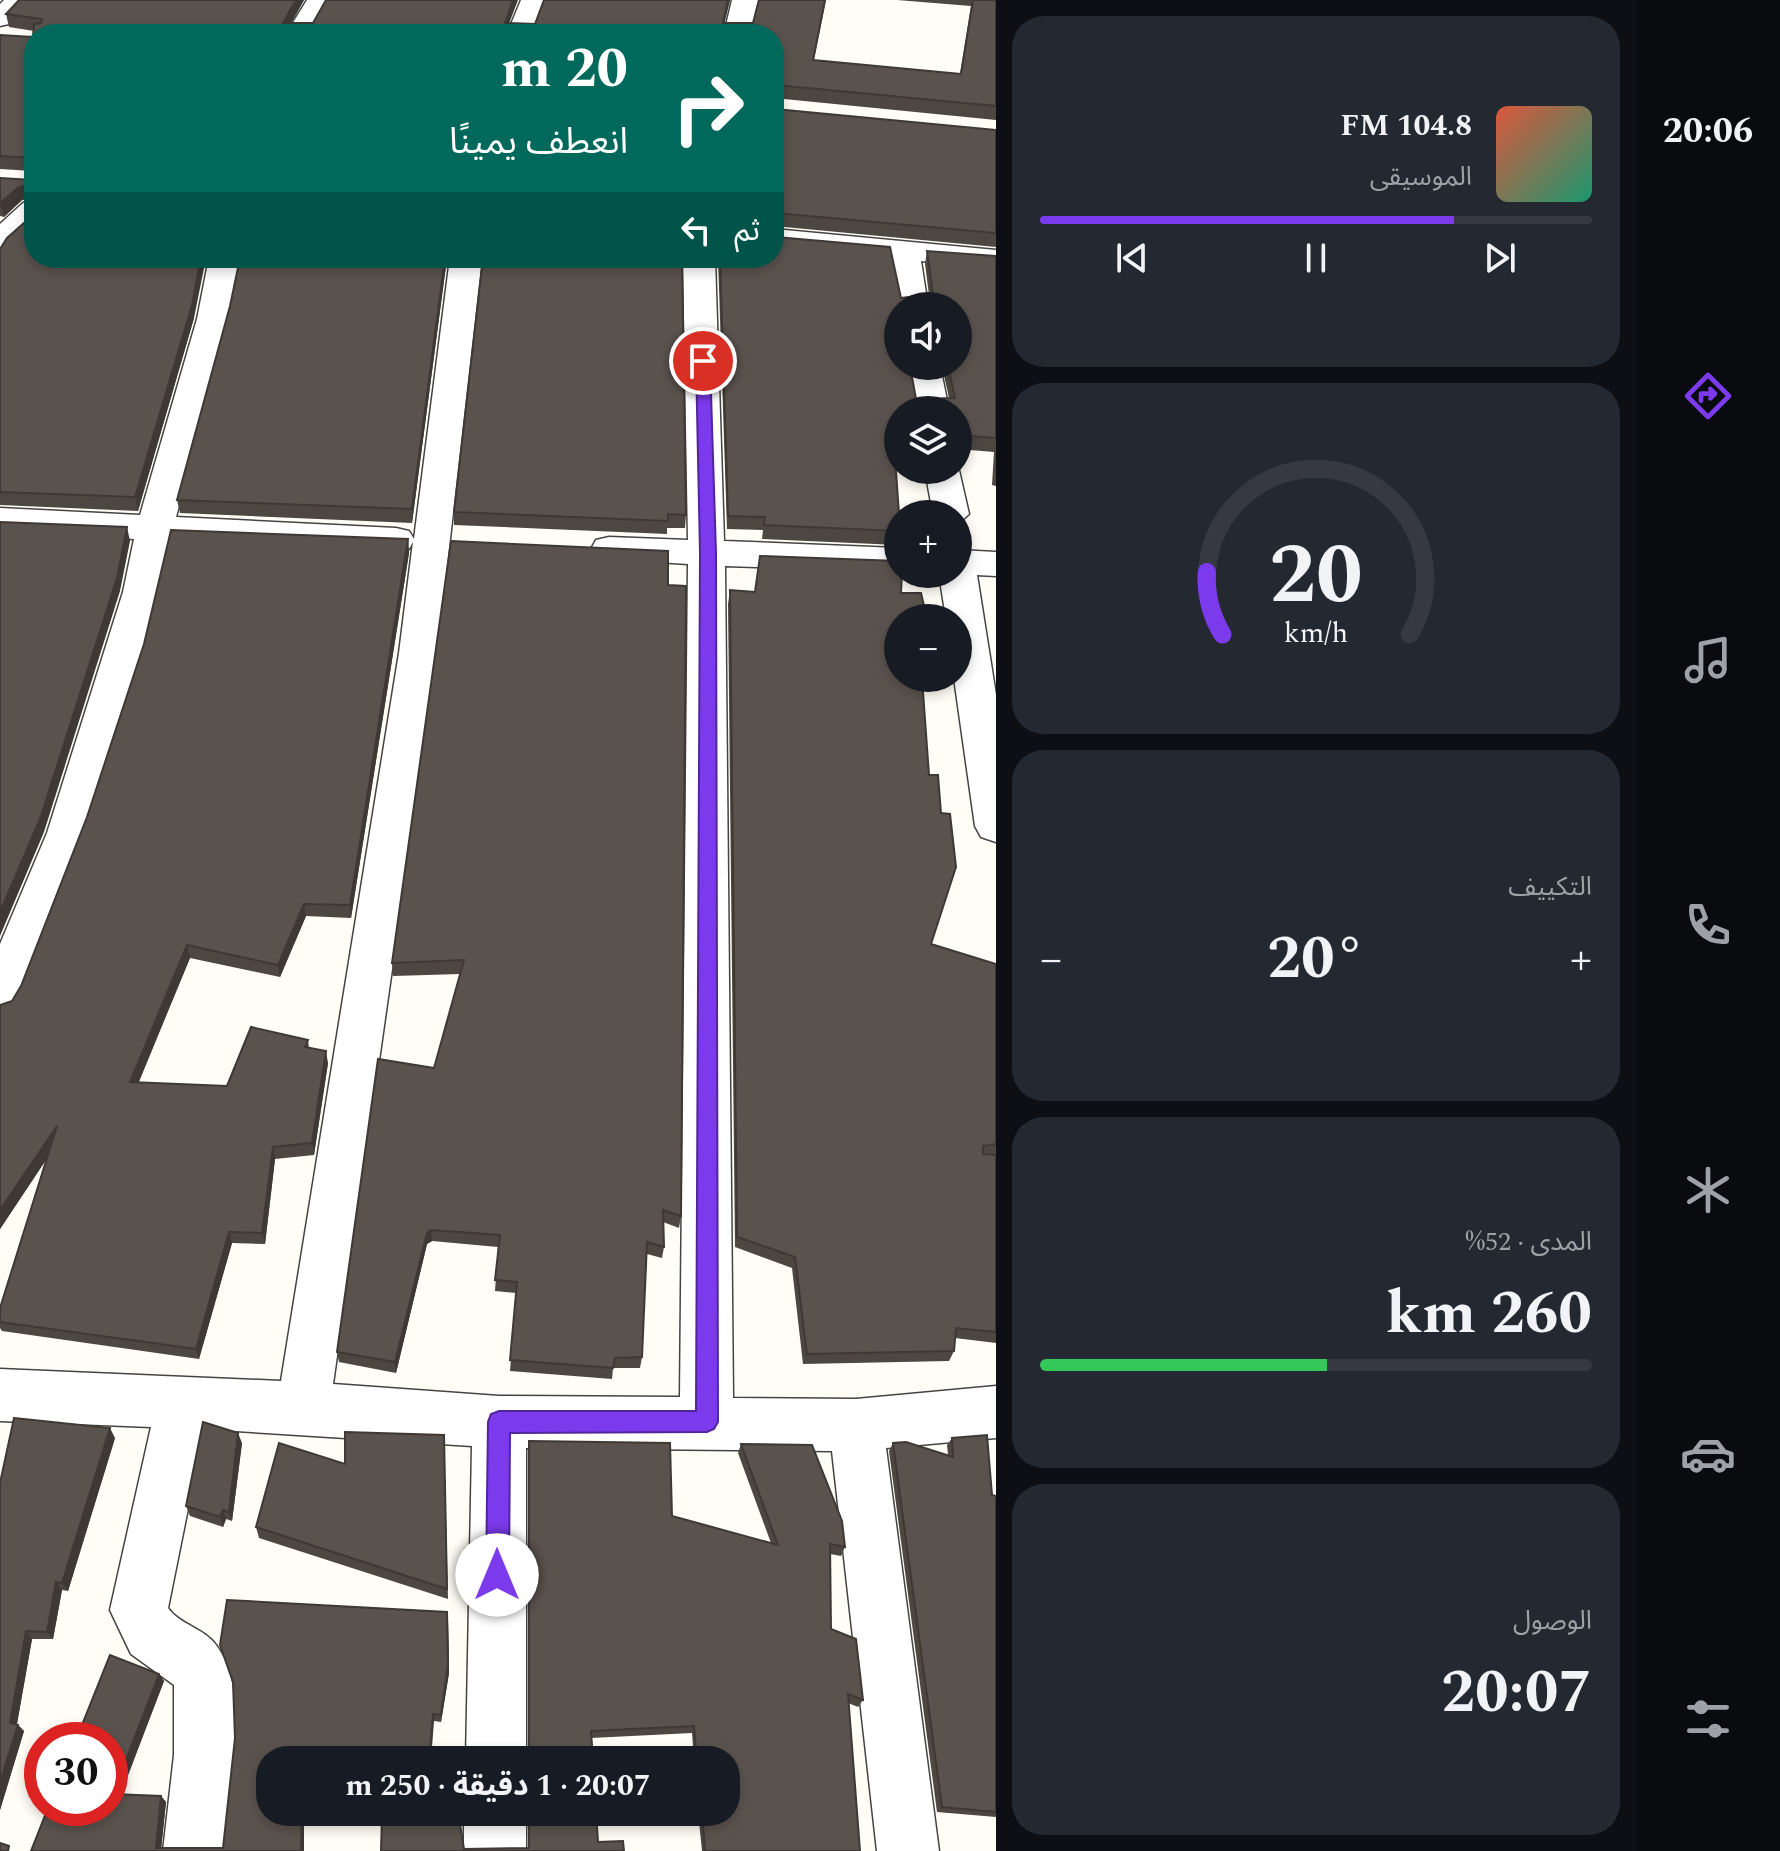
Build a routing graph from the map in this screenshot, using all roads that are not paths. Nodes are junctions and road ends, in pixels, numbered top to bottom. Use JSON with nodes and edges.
{"nodes":[{"id":1,"x":19,"y":0,"type":"edge"},
{"id":2,"x":320,"y":0,"type":"edge"},
{"id":3,"x":534,"y":0,"type":"edge"},
{"id":4,"x":745,"y":0,"type":"edge"},
{"id":5,"x":305,"y":24,"type":"edge"},
{"id":6,"x":524,"y":24,"type":"edge"},
{"id":7,"x":739,"y":24,"type":"edge"},
{"id":8,"x":4,"y":31,"type":"edge"},
{"id":9,"x":24,"y":201,"type":"edge"},
{"id":10,"x":784,"y":239,"type":"edge"},
{"id":11,"x":0,"y":241,"type":"edge"},
{"id":12,"x":904,"y":249,"type":"junction"},
{"id":13,"x":996,"y":259,"type":"edge"},
{"id":14,"x":223,"y":268,"type":"edge"},
{"id":15,"x":465,"y":268,"type":"edge"},
{"id":16,"x":699,"y":268,"type":"edge"},
{"id":17,"x":910,"y":292,"type":"edge"},
{"id":18,"x":0,"y":520,"type":"edge"},
{"id":19,"x":155,"y":526,"type":"junction"},
{"id":20,"x":449,"y":542,"type":"junction"},
{"id":21,"x":571,"y":547,"type":"edge"},
{"id":22,"x":708,"y":553,"type":"junction"},
{"id":23,"x":884,"y":559,"type":"edge"},
{"id":24,"x":972,"y":563,"type":"edge"},
{"id":25,"x":996,"y":564,"type":"edge"},
{"id":26,"x":960,"y":588,"type":"edge"},
{"id":27,"x":996,"y":826,"type":"edge"},
{"id":28,"x":0,"y":997,"type":"edge"},
{"id":29,"x":0,"y":1395,"type":"edge"},
{"id":30,"x":183,"y":1401,"type":"junction"},
{"id":31,"x":303,"y":1408,"type":"junction"},
{"id":32,"x":996,"y":1412,"type":"edge"},
{"id":33,"x":499,"y":1422,"type":"junction"},
{"id":34,"x":707,"y":1422,"type":"junction"},
{"id":35,"x":856,"y":1425,"type":"junction"},
{"id":36,"x":496,"y":1746,"type":"edge"},
{"id":37,"x":495,"y":1826,"type":"edge"},
{"id":38,"x":194,"y":1851,"type":"edge"},
{"id":39,"x":495,"y":1851,"type":"edge"},
{"id":40,"x":908,"y":1851,"type":"edge"}],
"edges":[{"from":1,"to":8,"type":"street"},
{"from":2,"to":5,"type":"street"},
{"from":3,"to":6,"type":"street"},
{"from":4,"to":7,"type":"street"},
{"from":9,"to":11,"type":"street"},
{"from":10,"to":12,"type":"street"},
{"from":12,"to":13,"type":"street"},
{"from":12,"to":17,"type":"street"},
{"from":14,"to":19,"type":"street"},
{"from":15,"to":20,"type":"street"},
{"from":16,"to":22,"type":"street"},
{"from":18,"to":19,"type":"street"},
{"from":19,"to":20,"type":"street"},
{"from":19,"to":28,"type":"street"},
{"from":20,"to":31,"type":"street"},
{"from":21,"to":22,"type":"street"},
{"from":22,"to":23,"type":"street"},
{"from":22,"to":34,"type":"street"},
{"from":24,"to":25,"type":"street"},
{"from":26,"to":27,"type":"street"},
{"from":29,"to":30,"type":"street"},
{"from":30,"to":31,"type":"street"},
{"from":30,"to":38,"type":"street"},
{"from":31,"to":33,"type":"street"},
{"from":32,"to":35,"type":"street"},
{"from":33,"to":34,"type":"street"},
{"from":33,"to":36,"type":"street"},
{"from":34,"to":35,"type":"street"},
{"from":35,"to":40,"type":"street"},
{"from":37,"to":39,"type":"street"}]}
